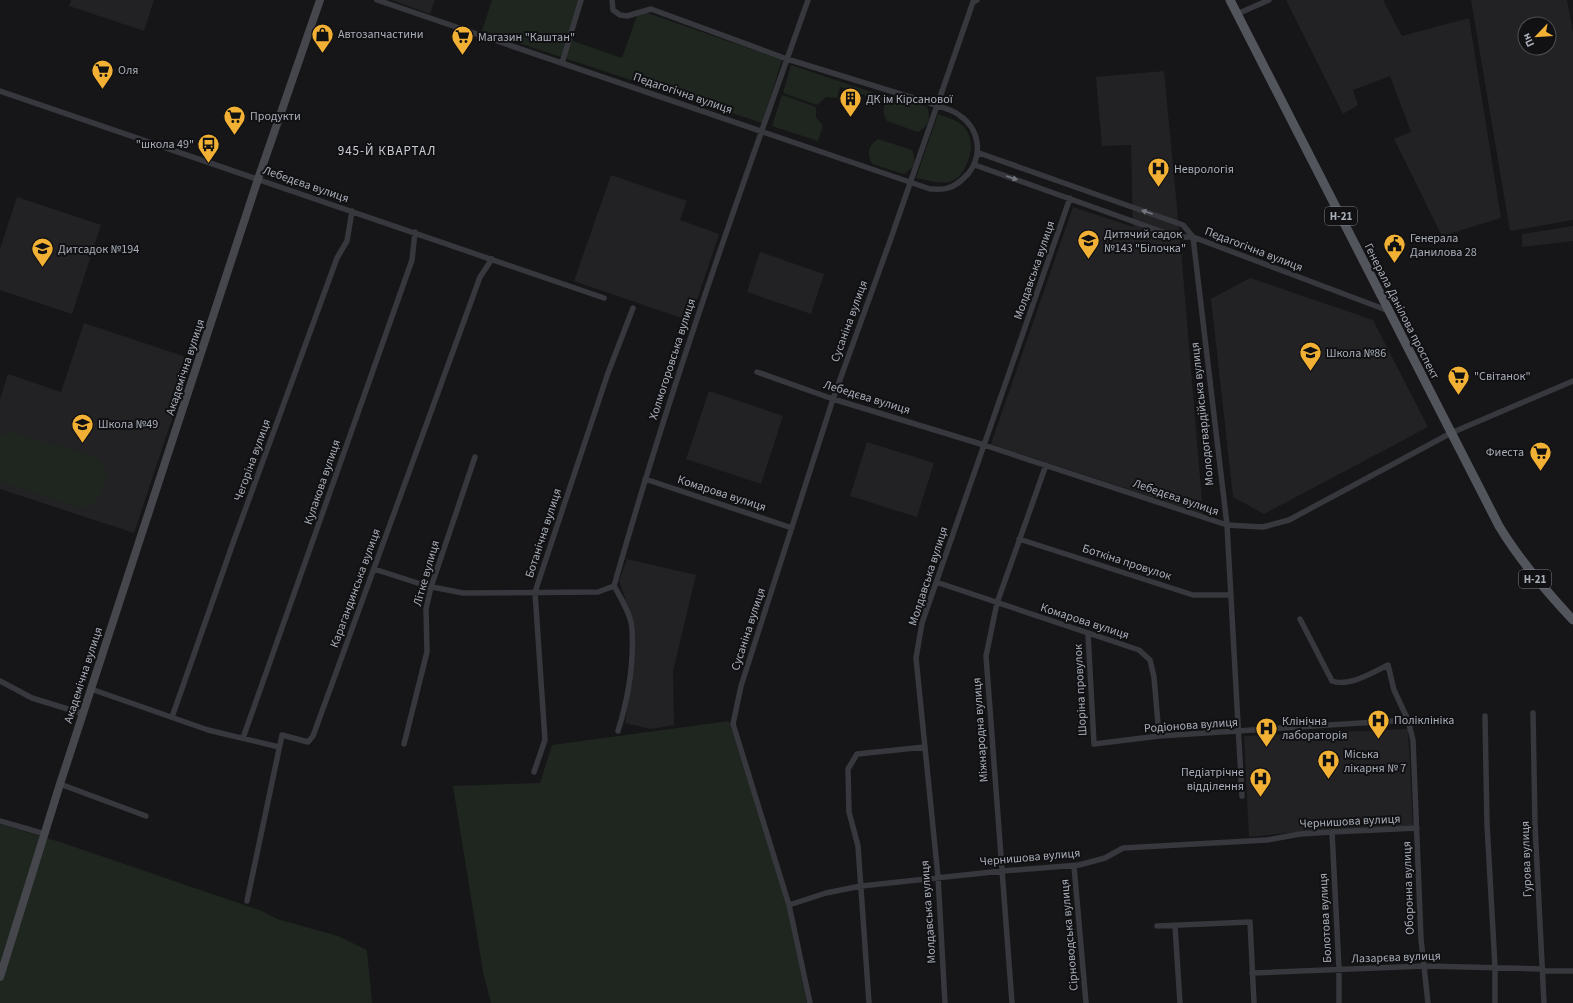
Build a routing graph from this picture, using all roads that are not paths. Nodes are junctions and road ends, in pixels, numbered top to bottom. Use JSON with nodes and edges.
{"nodes":[{"id":1,"x":320,"y":0,"type":"edge"},
{"id":2,"x":377,"y":0,"type":"edge"},
{"id":3,"x":581,"y":0,"type":"edge"},
{"id":4,"x":612,"y":0,"type":"edge"},
{"id":5,"x":808,"y":0,"type":"edge"},
{"id":6,"x":977,"y":0,"type":"edge"},
{"id":7,"x":1230,"y":0,"type":"edge"},
{"id":8,"x":1269,"y":0,"type":"edge"},
{"id":9,"x":1238,"y":14,"type":"junction"},
{"id":10,"x":787,"y":59,"type":"junction"},
{"id":11,"x":562,"y":63,"type":"junction"},
{"id":12,"x":0,"y":91,"type":"edge"},
{"id":13,"x":936,"y":105,"type":"junction"},
{"id":14,"x":763,"y":131,"type":"junction"},
{"id":15,"x":979,"y":154,"type":"junction"},
{"id":16,"x":975,"y":165,"type":"junction"},
{"id":17,"x":258,"y":179,"type":"junction"},
{"id":18,"x":910,"y":182,"type":"junction"},
{"id":19,"x":1070,"y":198,"type":"junction"},
{"id":20,"x":352,"y":211,"type":"junction"},
{"id":21,"x":415,"y":232,"type":"junction"},
{"id":22,"x":1193,"y":238,"type":"junction"},
{"id":23,"x":492,"y":259,"type":"junction"},
{"id":24,"x":604,"y":298,"type":"dead end"},
{"id":25,"x":632,"y":308,"type":"dead end"},
{"id":26,"x":1389,"y":311,"type":"junction"},
{"id":27,"x":757,"y":372,"type":"dead end"},
{"id":28,"x":1573,"y":381,"type":"edge"},
{"id":29,"x":832,"y":399,"type":"junction"},
{"id":30,"x":1451,"y":433,"type":"junction"},
{"id":31,"x":984,"y":445,"type":"junction"},
{"id":32,"x":475,"y":457,"type":"dead end"},
{"id":33,"x":1046,"y":465,"type":"junction"},
{"id":34,"x":645,"y":479,"type":"junction"},
{"id":35,"x":1227,"y":525,"type":"junction"},
{"id":36,"x":792,"y":528,"type":"junction"},
{"id":37,"x":1019,"y":539,"type":"junction"},
{"id":38,"x":374,"y":569,"type":"junction"},
{"id":39,"x":936,"y":582,"type":"junction"},
{"id":40,"x":614,"y":586,"type":"junction"},
{"id":41,"x":431,"y":587,"type":"junction"},
{"id":42,"x":535,"y":592,"type":"junction"},
{"id":43,"x":1230,"y":595,"type":"junction"},
{"id":44,"x":997,"y":603,"type":"junction"},
{"id":45,"x":1300,"y":619,"type":"dead end"},
{"id":46,"x":1573,"y":620,"type":"edge"},
{"id":47,"x":1088,"y":634,"type":"junction"},
{"id":48,"x":0,"y":681,"type":"edge"},
{"id":49,"x":91,"y":689,"type":"junction"},
{"id":50,"x":1533,"y":713,"type":"dead end"},
{"id":51,"x":84,"y":714,"type":"junction"},
{"id":52,"x":1485,"y":716,"type":"dead end"},
{"id":53,"x":172,"y":717,"type":"junction"},
{"id":54,"x":1408,"y":720,"type":"junction"},
{"id":55,"x":618,"y":731,"type":"dead end"},
{"id":56,"x":1238,"y":732,"type":"junction"},
{"id":57,"x":1159,"y":736,"type":"junction"},
{"id":58,"x":243,"y":738,"type":"junction"},
{"id":59,"x":404,"y":744,"type":"dead end"},
{"id":60,"x":1094,"y":744,"type":"joint"},
{"id":61,"x":279,"y":747,"type":"junction"},
{"id":62,"x":925,"y":747,"type":"junction"},
{"id":63,"x":534,"y":772,"type":"dead end"},
{"id":64,"x":60,"y":784,"type":"junction"},
{"id":65,"x":1242,"y":796,"type":"dead end"},
{"id":66,"x":146,"y":816,"type":"dead end"},
{"id":67,"x":0,"y":821,"type":"edge"},
{"id":68,"x":1417,"y":828,"type":"junction"},
{"id":69,"x":1332,"y":832,"type":"junction"},
{"id":70,"x":45,"y":834,"type":"junction"},
{"id":71,"x":1074,"y":866,"type":"junction"},
{"id":72,"x":1002,"y":871,"type":"junction"},
{"id":73,"x":938,"y":877,"type":"junction"},
{"id":74,"x":862,"y":886,"type":"junction"},
{"id":75,"x":247,"y":901,"type":"dead end"},
{"id":76,"x":789,"y":905,"type":"junction"},
{"id":77,"x":1157,"y":926,"type":"dead end"},
{"id":78,"x":1175,"y":926,"type":"junction"},
{"id":79,"x":1425,"y":966,"type":"junction"},
{"id":80,"x":1495,"y":967,"type":"junction"},
{"id":81,"x":1339,"y":969,"type":"junction"},
{"id":82,"x":1542,"y":970,"type":"junction"},
{"id":83,"x":1573,"y":971,"type":"edge"},
{"id":84,"x":1252,"y":973,"type":"junction"},
{"id":85,"x":0,"y":977,"type":"edge"},
{"id":86,"x":810,"y":1003,"type":"edge"},
{"id":87,"x":869,"y":1003,"type":"edge"},
{"id":88,"x":945,"y":1003,"type":"edge"},
{"id":89,"x":1012,"y":1003,"type":"edge"},
{"id":90,"x":1086,"y":1003,"type":"edge"},
{"id":91,"x":1180,"y":1003,"type":"edge"},
{"id":92,"x":1254,"y":1003,"type":"edge"},
{"id":93,"x":1339,"y":1003,"type":"edge"},
{"id":94,"x":1428,"y":1003,"type":"edge"},
{"id":95,"x":1495,"y":1003,"type":"edge"},
{"id":96,"x":1544,"y":1003,"type":"edge"}],
"edges":[{"from":1,"to":17,"type":"main road","name":"Академічна вулиця"},
{"from":2,"to":11,"type":"street","name":"Педагогічна вулиця"},
{"from":3,"to":11,"type":"street"},
{"from":4,"to":10,"type":"street"},
{"from":5,"to":10,"type":"street","name":"Холмогоровська вулиця"},
{"from":6,"to":13,"type":"street","name":"Сусаніна вулиця"},
{"from":7,"to":9,"type":"main road","name":"Генерала Данілова проспект","number":"Н-21"},
{"from":8,"to":9,"type":"street"},
{"from":9,"to":26,"type":"main road","name":"Генерала Данілова проспект","number":"Н-21"},
{"from":10,"to":13,"type":"street"},
{"from":10,"to":14,"type":"street","name":"Холмогоровська вулиця"},
{"from":11,"to":14,"type":"street","name":"Педагогічна вулиця"},
{"from":12,"to":17,"type":"street","name":"Лебедєва вулиця"},
{"from":13,"to":15,"type":"street"},
{"from":13,"to":18,"type":"street","name":"Сусаніна вулиця"},
{"from":14,"to":18,"type":"street","name":"Педагогічна вулиця"},
{"from":14,"to":34,"type":"street","name":"Холмогоровська вулиця"},
{"from":15,"to":16,"type":"street","name":"Педагогічна вулиця"},
{"from":22,"to":15,"type":"street","name":"Молодогвардійська вулиця","one_way":true},
{"from":16,"to":18,"type":"street","name":"Педагогічна вулиця"},
{"from":16,"to":19,"type":"street","name":"Педагогічна вулиця","one_way":true},
{"from":17,"to":20,"type":"street","name":"Лебедєва вулиця"},
{"from":17,"to":49,"type":"main road","name":"Академічна вулиця"},
{"from":18,"to":29,"type":"street","name":"Сусаніна вулиця"},
{"from":19,"to":22,"type":"street","name":"Педагогічна вулиця"},
{"from":19,"to":31,"type":"street","name":"Молдавська вулиця"},
{"from":20,"to":21,"type":"street","name":"Лебедєва вулиця"},
{"from":20,"to":53,"type":"street","name":"Чегоріна вулиця"},
{"from":21,"to":23,"type":"street","name":"Лебедєва вулиця"},
{"from":21,"to":58,"type":"street","name":"Кулакова вулиця"},
{"from":22,"to":26,"type":"street","name":"Педагогічна вулиця"},
{"from":22,"to":35,"type":"street","name":"Молодогвардійська вулиця"},
{"from":23,"to":24,"type":"street","name":"Лебедєва вулиця"},
{"from":23,"to":38,"type":"street","name":"Карагандинська вулиця"},
{"from":25,"to":42,"type":"street","name":"Ботанічна вулиця"},
{"from":26,"to":30,"type":"main road","name":"Генерала Данілова проспект","number":"Н-21"},
{"from":27,"to":29,"type":"street","name":"Лебедєва вулиця"},
{"from":28,"to":30,"type":"street","name":"Лебедєва вулиця"},
{"from":29,"to":31,"type":"street","name":"Лебедєва вулиця"},
{"from":29,"to":36,"type":"street","name":"Сусаніна вулиця"},
{"from":30,"to":35,"type":"street","name":"Лебедєва вулиця"},
{"from":30,"to":46,"type":"main road","name":"Генерала Данілова проспект","number":"Н-21"},
{"from":31,"to":33,"type":"street","name":"Лебедєва вулиця"},
{"from":31,"to":39,"type":"street","name":"Молдавська вулиця"},
{"from":32,"to":41,"type":"street","name":"Літке вулиця"},
{"from":33,"to":35,"type":"street","name":"Лебедєва вулиця"},
{"from":33,"to":37,"type":"street","name":"Міжнародна вулиця"},
{"from":34,"to":36,"type":"street","name":"Комарова вулиця"},
{"from":34,"to":40,"type":"street","name":"Холмогоровська вулиця"},
{"from":35,"to":43,"type":"street","name":"Молодогвардійська вулиця"},
{"from":36,"to":76,"type":"street","name":"Сусаніна вулиця"},
{"from":37,"to":43,"type":"street","name":"Боткіна провулок"},
{"from":37,"to":44,"type":"street","name":"Міжнародна вулиця"},
{"from":38,"to":41,"type":"street"},
{"from":38,"to":61,"type":"street","name":"Карагандинська вулиця"},
{"from":39,"to":44,"type":"street","name":"Комарова вулиця"},
{"from":39,"to":62,"type":"street","name":"Молдавська вулиця"},
{"from":40,"to":42,"type":"street"},
{"from":40,"to":55,"type":"street"},
{"from":41,"to":42,"type":"street"},
{"from":41,"to":59,"type":"street","name":"Літке вулиця"},
{"from":42,"to":63,"type":"street","name":"Ботанічна вулиця"},
{"from":43,"to":56,"type":"street","name":"Молодогвардійська вулиця"},
{"from":44,"to":47,"type":"street","name":"Комарова вулиця"},
{"from":44,"to":72,"type":"street","name":"Міжнародна вулиця"},
{"from":45,"to":54,"type":"street","name":"Оборонна вулиця"},
{"from":47,"to":57,"type":"street","name":"Комарова вулиця"},
{"from":47,"to":60,"type":"street","name":"Шоріна провулок"},
{"from":48,"to":51,"type":"street"},
{"from":49,"to":51,"type":"main road","name":"Академічна вулиця"},
{"from":49,"to":53,"type":"street"},
{"from":50,"to":82,"type":"street","name":"Гурова вулиця"},
{"from":51,"to":64,"type":"main road","name":"Академічна вулиця"},
{"from":52,"to":80,"type":"street"},
{"from":53,"to":58,"type":"street"},
{"from":54,"to":56,"type":"street","name":"Родіонова вулиця"},
{"from":54,"to":68,"type":"street","name":"Оборонна вулиця"},
{"from":56,"to":57,"type":"street","name":"Родіонова вулиця"},
{"from":56,"to":65,"type":"street","name":"Молодогвардійська вулиця"},
{"from":57,"to":60,"type":"street","name":"Родіонова вулиця"},
{"from":58,"to":61,"type":"street"},
{"from":61,"to":75,"type":"street"},
{"from":62,"to":73,"type":"street","name":"Молдавська вулиця"},
{"from":62,"to":74,"type":"street"},
{"from":64,"to":66,"type":"street"},
{"from":64,"to":70,"type":"main road","name":"Академічна вулиця"},
{"from":67,"to":70,"type":"street"},
{"from":68,"to":69,"type":"street","name":"Чернишова вулиця"},
{"from":68,"to":79,"type":"street","name":"Оборонна вулиця"},
{"from":69,"to":71,"type":"street","name":"Чернишова вулиця"},
{"from":69,"to":81,"type":"street","name":"Болотова вулиця"},
{"from":70,"to":85,"type":"main road","name":"Академічна вулиця"},
{"from":71,"to":72,"type":"street","name":"Чернишова вулиця"},
{"from":71,"to":90,"type":"street","name":"Сірноводська вулиця"},
{"from":72,"to":73,"type":"street","name":"Чернишова вулиця"},
{"from":72,"to":89,"type":"street","name":"Міжнародна вулиця"},
{"from":73,"to":74,"type":"street","name":"Чернишова вулиця"},
{"from":73,"to":88,"type":"street","name":"Молдавська вулиця"},
{"from":74,"to":76,"type":"street","name":"Чернишова вулиця"},
{"from":74,"to":87,"type":"street"},
{"from":76,"to":86,"type":"street"},
{"from":77,"to":78,"type":"street"},
{"from":78,"to":84,"type":"street"},
{"from":78,"to":91,"type":"street"},
{"from":79,"to":80,"type":"street","name":"Лазарєва вулиця"},
{"from":79,"to":81,"type":"street","name":"Лазарєва вулиця"},
{"from":79,"to":94,"type":"street","name":"Оборонна вулиця"},
{"from":80,"to":82,"type":"street","name":"Лазарєва вулиця"},
{"from":80,"to":95,"type":"street"},
{"from":81,"to":84,"type":"street","name":"Лазарєва вулиця"},
{"from":81,"to":93,"type":"street","name":"Болотова вулиця"},
{"from":82,"to":83,"type":"street","name":"Лазарєва вулиця"},
{"from":82,"to":96,"type":"street","name":"Гурова вулиця"},
{"from":84,"to":92,"type":"street"}]}
